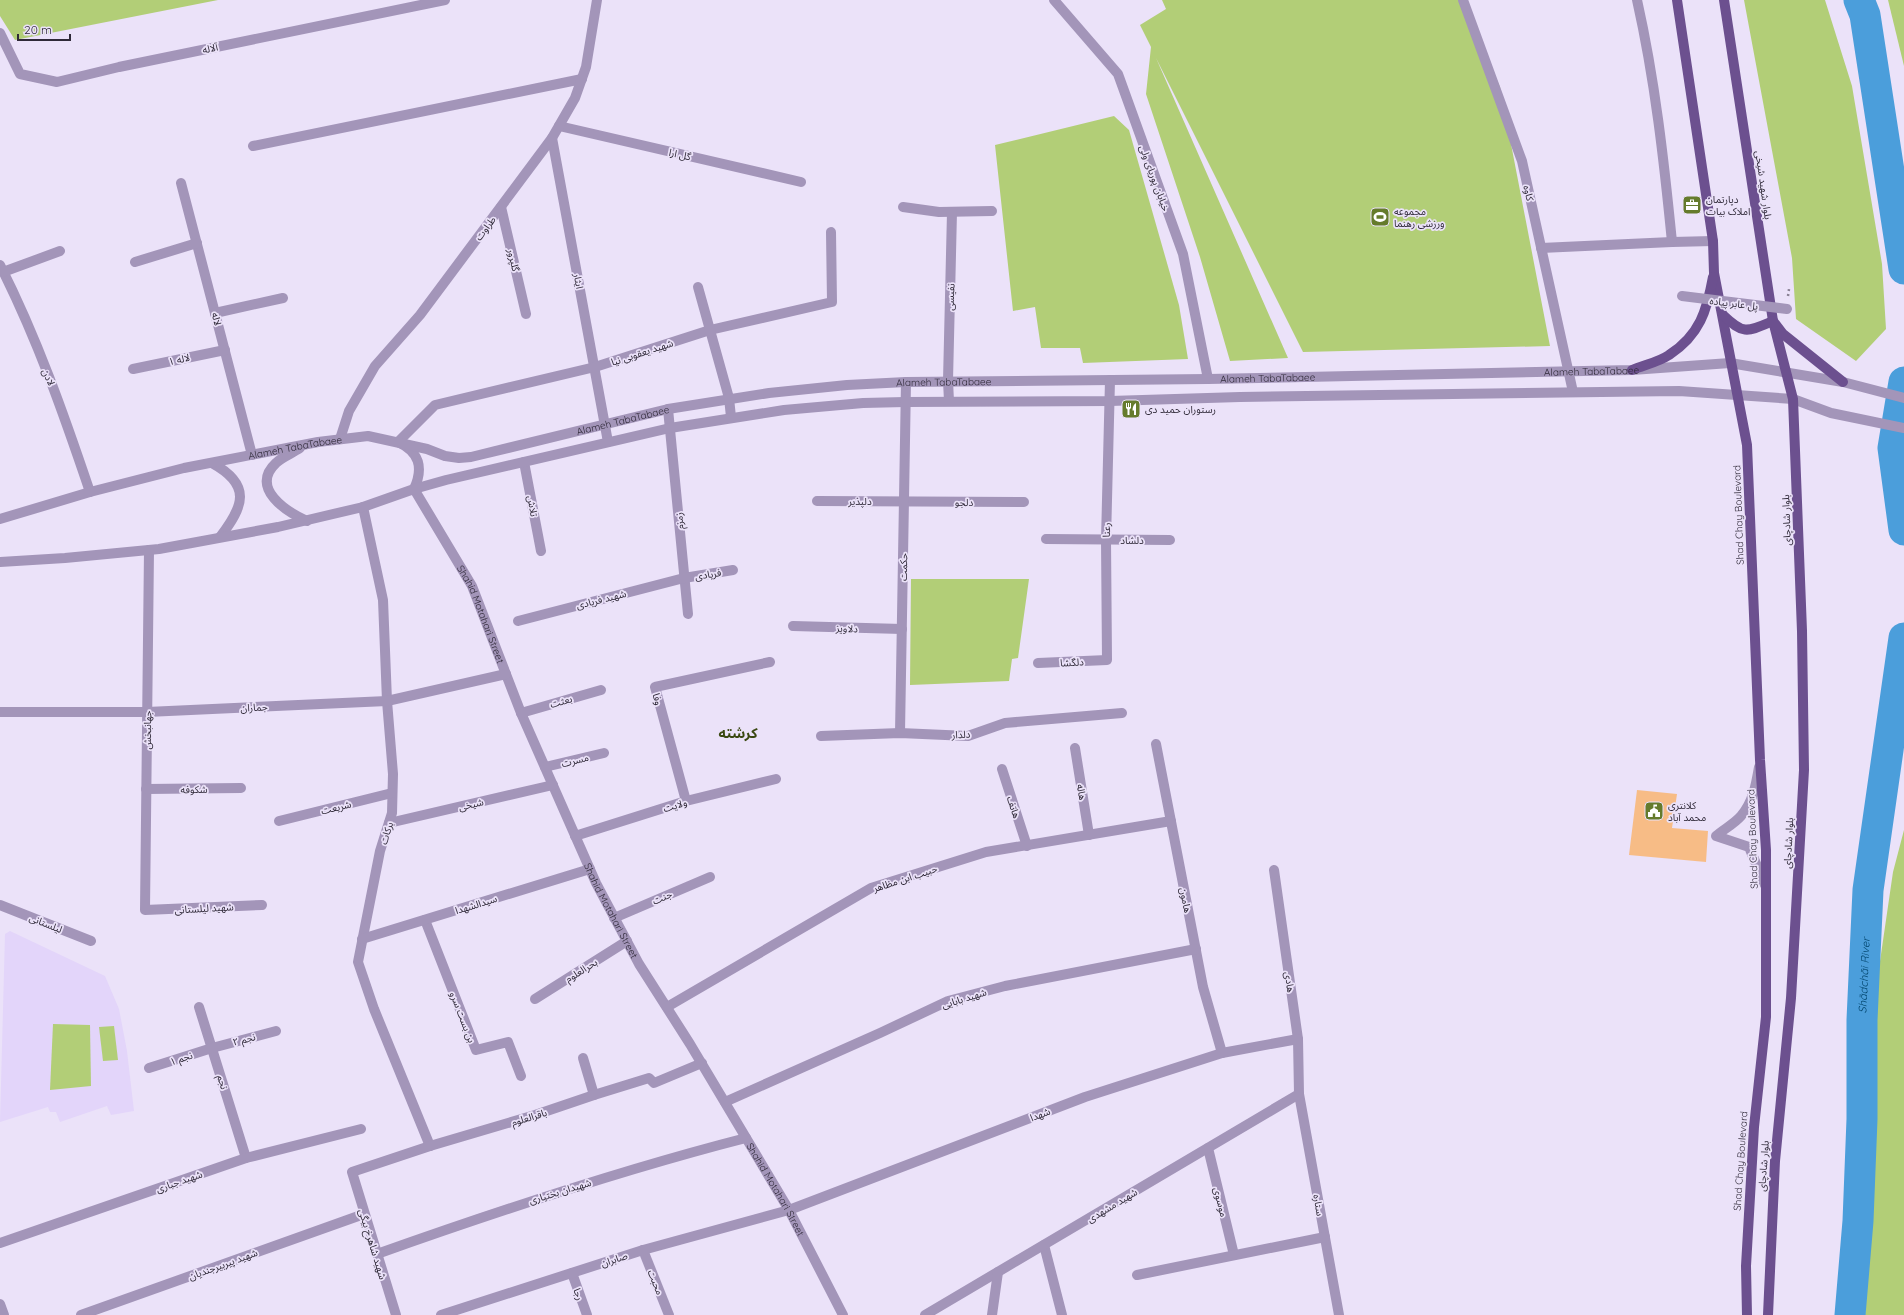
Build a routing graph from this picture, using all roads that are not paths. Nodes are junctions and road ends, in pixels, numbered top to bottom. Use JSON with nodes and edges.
{"nodes":[{"id":1,"x":445,"y":0,"type":"edge"},
{"id":2,"x":597,"y":0,"type":"edge"},
{"id":3,"x":1054,"y":0,"type":"edge"},
{"id":4,"x":1463,"y":0,"type":"edge"},
{"id":5,"x":1637,"y":0,"type":"edge"},
{"id":6,"x":1677,"y":0,"type":"edge"},
{"id":7,"x":1724,"y":0,"type":"edge"},
{"id":8,"x":0,"y":33,"type":"edge"},
{"id":9,"x":582,"y":79,"type":"junction"},
{"id":10,"x":559,"y":126,"type":"junction"},
{"id":11,"x":552,"y":138,"type":"junction"},
{"id":12,"x":253,"y":146,"type":"dead end"},
{"id":13,"x":801,"y":182,"type":"dead end"},
{"id":14,"x":181,"y":183,"type":"dead end"},
{"id":15,"x":501,"y":206,"type":"junction"},
{"id":16,"x":903,"y":207,"type":"dead end"},
{"id":17,"x":992,"y":211,"type":"dead end"},
{"id":18,"x":952,"y":212,"type":"junction"},
{"id":19,"x":831,"y":232,"type":"dead end"},
{"id":20,"x":1713,"y":240,"type":"junction"},
{"id":21,"x":1672,"y":242,"type":"junction"},
{"id":22,"x":197,"y":243,"type":"junction"},
{"id":23,"x":1541,"y":248,"type":"junction"},
{"id":24,"x":60,"y":251,"type":"dead end"},
{"id":25,"x":135,"y":262,"type":"dead end"},
{"id":26,"x":2,"y":268,"type":"edge"},
{"id":27,"x":1714,"y":273,"type":"junction"},
{"id":28,"x":698,"y":287,"type":"dead end"},
{"id":29,"x":1682,"y":296,"type":"dead end"},
{"id":30,"x":283,"y":298,"type":"dead end"},
{"id":31,"x":1787,"y":309,"type":"dead end"},
{"id":32,"x":215,"y":313,"type":"junction"},
{"id":33,"x":526,"y":314,"type":"dead end"},
{"id":34,"x":1723,"y":316,"type":"junction"},
{"id":35,"x":1773,"y":321,"type":"junction"},
{"id":36,"x":710,"y":330,"type":"junction"},
{"id":37,"x":225,"y":350,"type":"junction"},
{"id":38,"x":1730,"y":363,"type":"junction"},
{"id":39,"x":595,"y":367,"type":"junction"},
{"id":40,"x":133,"y":369,"type":"dead end"},
{"id":41,"x":1569,"y":370,"type":"junction"},
{"id":42,"x":1632,"y":370,"type":"junction"},
{"id":43,"x":1785,"y":372,"type":"junction"},
{"id":44,"x":1110,"y":380,"type":"junction"},
{"id":45,"x":1208,"y":380,"type":"junction"},
{"id":46,"x":948,"y":381,"type":"junction"},
{"id":47,"x":906,"y":382,"type":"junction"},
{"id":48,"x":1843,"y":382,"type":"junction"},
{"id":49,"x":1573,"y":392,"type":"junction"},
{"id":50,"x":1736,"y":394,"type":"junction"},
{"id":51,"x":729,"y":398,"type":"junction"},
{"id":52,"x":1904,"y":398,"type":"edge"},
{"id":53,"x":1792,"y":399,"type":"junction"},
{"id":54,"x":950,"y":400,"type":"junction"},
{"id":55,"x":1110,"y":401,"type":"junction"},
{"id":56,"x":905,"y":402,"type":"junction"},
{"id":57,"x":668,"y":409,"type":"junction"},
{"id":58,"x":731,"y":417,"type":"junction"},
{"id":59,"x":605,"y":423,"type":"junction"},
{"id":60,"x":670,"y":428,"type":"junction"},
{"id":61,"x":1904,"y":428,"type":"edge"},
{"id":62,"x":340,"y":440,"type":"junction"},
{"id":63,"x":398,"y":442,"type":"junction"},
{"id":64,"x":608,"y":442,"type":"junction"},
{"id":65,"x":307,"y":444,"type":"junction"},
{"id":66,"x":252,"y":455,"type":"junction"},
{"id":67,"x":524,"y":462,"type":"junction"},
{"id":68,"x":212,"y":463,"type":"junction"},
{"id":69,"x":414,"y":489,"type":"junction"},
{"id":70,"x":90,"y":492,"type":"junction"},
{"id":71,"x":904,"y":501,"type":"junction"},
{"id":72,"x":817,"y":502,"type":"dead end"},
{"id":73,"x":1024,"y":502,"type":"dead end"},
{"id":74,"x":363,"y":507,"type":"junction"},
{"id":75,"x":0,"y":519,"type":"edge"},
{"id":76,"x":307,"y":521,"type":"junction"},
{"id":77,"x":220,"y":537,"type":"junction"},
{"id":78,"x":1046,"y":539,"type":"dead end"},
{"id":79,"x":1106,"y":540,"type":"junction"},
{"id":80,"x":1170,"y":540,"type":"dead end"},
{"id":81,"x":149,"y":550,"type":"junction"},
{"id":82,"x":541,"y":551,"type":"dead end"},
{"id":83,"x":0,"y":562,"type":"edge"},
{"id":84,"x":733,"y":570,"type":"dead end"},
{"id":85,"x":684,"y":578,"type":"junction"},
{"id":86,"x":688,"y":614,"type":"dead end"},
{"id":87,"x":518,"y":621,"type":"dead end"},
{"id":88,"x":793,"y":626,"type":"dead end"},
{"id":89,"x":902,"y":630,"type":"junction"},
{"id":90,"x":1107,"y":660,"type":"joint"},
{"id":91,"x":770,"y":662,"type":"dead end"},
{"id":92,"x":1038,"y":663,"type":"dead end"},
{"id":93,"x":506,"y":674,"type":"junction"},
{"id":94,"x":601,"y":690,"type":"dead end"},
{"id":95,"x":387,"y":701,"type":"junction"},
{"id":96,"x":0,"y":712,"type":"edge"},
{"id":97,"x":147,"y":712,"type":"junction"},
{"id":98,"x":522,"y":713,"type":"junction"},
{"id":99,"x":1122,"y":713,"type":"dead end"},
{"id":100,"x":900,"y":733,"type":"junction"},
{"id":101,"x":821,"y":736,"type":"dead end"},
{"id":102,"x":1156,"y":744,"type":"dead end"},
{"id":103,"x":1075,"y":748,"type":"dead end"},
{"id":104,"x":604,"y":753,"type":"dead end"},
{"id":105,"x":1760,"y":760,"type":"junction"},
{"id":106,"x":545,"y":767,"type":"junction"},
{"id":107,"x":1002,"y":769,"type":"dead end"},
{"id":108,"x":776,"y":779,"type":"dead end"},
{"id":109,"x":553,"y":785,"type":"junction"},
{"id":110,"x":241,"y":788,"type":"dead end"},
{"id":111,"x":146,"y":789,"type":"junction"},
{"id":112,"x":392,"y":793,"type":"junction"},
{"id":113,"x":686,"y":801,"type":"junction"},
{"id":114,"x":279,"y":821,"type":"dead end"},
{"id":115,"x":1170,"y":821,"type":"junction"},
{"id":116,"x":389,"y":824,"type":"junction"},
{"id":117,"x":1089,"y":835,"type":"junction"},
{"id":118,"x":575,"y":836,"type":"junction"},
{"id":119,"x":1027,"y":846,"type":"junction"},
{"id":120,"x":590,"y":869,"type":"junction"},
{"id":121,"x":1274,"y":870,"type":"dead end"},
{"id":122,"x":710,"y":877,"type":"dead end"},
{"id":123,"x":1765,"y":885,"type":"junction"},
{"id":124,"x":0,"y":905,"type":"edge"},
{"id":125,"x":262,"y":905,"type":"dead end"},
{"id":126,"x":145,"y":910,"type":"joint"},
{"id":127,"x":614,"y":918,"type":"junction"},
{"id":128,"x":425,"y":920,"type":"junction"},
{"id":129,"x":362,"y":939,"type":"junction"},
{"id":130,"x":91,"y":941,"type":"dead end"},
{"id":131,"x":627,"y":941,"type":"junction"},
{"id":132,"x":1196,"y":950,"type":"junction"},
{"id":133,"x":535,"y":999,"type":"dead end"},
{"id":134,"x":199,"y":1007,"type":"dead end"},
{"id":135,"x":667,"y":1007,"type":"junction"},
{"id":136,"x":276,"y":1031,"type":"dead end"},
{"id":137,"x":1298,"y":1039,"type":"junction"},
{"id":138,"x":212,"y":1048,"type":"junction"},
{"id":139,"x":1222,"y":1053,"type":"junction"},
{"id":140,"x":583,"y":1058,"type":"dead end"},
{"id":141,"x":702,"y":1063,"type":"junction"},
{"id":142,"x":149,"y":1068,"type":"dead end"},
{"id":143,"x":521,"y":1076,"type":"dead end"},
{"id":144,"x":1299,"y":1094,"type":"junction"},
{"id":145,"x":594,"y":1095,"type":"junction"},
{"id":146,"x":725,"y":1102,"type":"junction"},
{"id":147,"x":361,"y":1128,"type":"dead end"},
{"id":148,"x":746,"y":1138,"type":"junction"},
{"id":149,"x":430,"y":1146,"type":"junction"},
{"id":150,"x":1208,"y":1148,"type":"junction"},
{"id":151,"x":246,"y":1158,"type":"junction"},
{"id":152,"x":352,"y":1172,"type":"joint"},
{"id":153,"x":789,"y":1210,"type":"junction"},
{"id":154,"x":364,"y":1214,"type":"junction"},
{"id":155,"x":1325,"y":1237,"type":"junction"},
{"id":156,"x":0,"y":1243,"type":"edge"},
{"id":157,"x":1044,"y":1244,"type":"junction"},
{"id":158,"x":643,"y":1250,"type":"junction"},
{"id":159,"x":376,"y":1254,"type":"junction"},
{"id":160,"x":1234,"y":1255,"type":"junction"},
{"id":161,"x":998,"y":1272,"type":"junction"},
{"id":162,"x":572,"y":1273,"type":"junction"},
{"id":163,"x":1137,"y":1275,"type":"dead end"},
{"id":164,"x":0,"y":1304,"type":"edge"},
{"id":165,"x":4,"y":1315,"type":"edge"},
{"id":166,"x":81,"y":1315,"type":"edge"},
{"id":167,"x":396,"y":1315,"type":"edge"},
{"id":168,"x":441,"y":1315,"type":"edge"},
{"id":169,"x":587,"y":1315,"type":"edge"},
{"id":170,"x":669,"y":1315,"type":"edge"},
{"id":171,"x":843,"y":1315,"type":"edge"},
{"id":172,"x":925,"y":1315,"type":"edge"},
{"id":173,"x":992,"y":1315,"type":"edge"},
{"id":174,"x":1062,"y":1315,"type":"edge"},
{"id":175,"x":1339,"y":1315,"type":"edge"},
{"id":176,"x":1747,"y":1315,"type":"edge"},
{"id":177,"x":1768,"y":1315,"type":"edge"}],
"edges":[{"from":1,"to":8,"type":"street","name":"آلاله"},
{"from":2,"to":9,"type":"street","name":"طراوت"},
{"from":3,"to":45,"type":"street","name":"خیابان پوریای ولی"},
{"from":4,"to":23,"type":"street","name":"کاوه"},
{"from":5,"to":21,"type":"street"},
{"from":6,"to":20,"type":"main road"},
{"from":7,"to":35,"type":"main road","name":"بلوار شهید شیخی"},
{"from":9,"to":10,"type":"street","name":"طراوت"},
{"from":9,"to":12,"type":"street"},
{"from":10,"to":11,"type":"street","name":"طراوت"},
{"from":10,"to":13,"type":"street","name":"گل ارا"},
{"from":11,"to":15,"type":"street","name":"طراوت"},
{"from":11,"to":39,"type":"street","name":"ایثار"},
{"from":14,"to":22,"type":"street","name":"لاله"},
{"from":15,"to":33,"type":"street","name":"گلپرور"},
{"from":15,"to":62,"type":"street","name":"طراوت"},
{"from":16,"to":18,"type":"street"},
{"from":17,"to":18,"type":"street"},
{"from":18,"to":46,"type":"street","name":"نفیسی"},
{"from":19,"to":36,"type":"street","name":"شهید یعقوبی نیا"},
{"from":20,"to":21,"type":"street"},
{"from":20,"to":27,"type":"main road"},
{"from":21,"to":23,"type":"street"},
{"from":22,"to":25,"type":"street"},
{"from":22,"to":32,"type":"street","name":"لاله"},
{"from":23,"to":41,"type":"street","name":"کاوه"},
{"from":24,"to":26,"type":"street"},
{"from":26,"to":70,"type":"street","name":"لادن"},
{"from":27,"to":34,"type":"main road"},
{"from":27,"to":42,"type":"main road"},
{"from":28,"to":36,"type":"street"},
{"from":29,"to":31,"type":"street","name":"پل عابر پیاده","bridge":true},
{"from":30,"to":32,"type":"street"},
{"from":32,"to":37,"type":"street","name":"لاله"},
{"from":34,"to":35,"type":"main road"},
{"from":34,"to":38,"type":"main road"},
{"from":35,"to":43,"type":"main road","name":"بلوار شهید شیخی"},
{"from":35,"to":48,"type":"main road"},
{"from":36,"to":39,"type":"street","name":"شهید یعقوبی نیا"},
{"from":36,"to":51,"type":"street"},
{"from":37,"to":40,"type":"street","name":"لاله ۱"},
{"from":37,"to":66,"type":"street","name":"لاله"},
{"from":38,"to":42,"type":"street","name":"Alameh TabaTabaee"},
{"from":38,"to":43,"type":"street","name":"Alameh TabaTabaee"},
{"from":38,"to":50,"type":"main road","name":"Shad Chay Boulevard"},
{"from":39,"to":59,"type":"street","name":"ایثار"},
{"from":39,"to":63,"type":"street","name":"شهید یعقوبی نیا"},
{"from":41,"to":42,"type":"street","name":"Alameh TabaTabaee"},
{"from":41,"to":45,"type":"street","name":"Alameh TabaTabaee"},
{"from":41,"to":49,"type":"street","name":"کاوه"},
{"from":43,"to":48,"type":"street","name":"Alameh TabaTabaee"},
{"from":43,"to":53,"type":"main road","name":"بلوار شادچای"},
{"from":44,"to":45,"type":"street","name":"Alameh TabaTabaee"},
{"from":44,"to":46,"type":"street","name":"Alameh TabaTabaee"},
{"from":44,"to":55,"type":"street","name":"رعنا"},
{"from":46,"to":47,"type":"street","name":"Alameh TabaTabaee"},
{"from":46,"to":54,"type":"street","name":"نفیسی"},
{"from":47,"to":51,"type":"street","name":"Alameh TabaTabaee"},
{"from":47,"to":56,"type":"street","name":"حکمت"},
{"from":48,"to":52,"type":"street","name":"Alameh TabaTabaee"},
{"from":49,"to":50,"type":"street","name":"Alameh TabaTabaee"},
{"from":49,"to":55,"type":"street","name":"Alameh TabaTabaee"},
{"from":50,"to":53,"type":"street","name":"Alameh TabaTabaee"},
{"from":50,"to":105,"type":"main road","name":"Shad Chay Boulevard"},
{"from":51,"to":57,"type":"street","name":"Alameh TabaTabaee"},
{"from":51,"to":58,"type":"street"},
{"from":53,"to":61,"type":"street","name":"Alameh TabaTabaee"},
{"from":53,"to":177,"type":"main road","name":"بلوار شادچای"},
{"from":54,"to":55,"type":"street","name":"Alameh TabaTabaee"},
{"from":54,"to":56,"type":"street","name":"Alameh TabaTabaee"},
{"from":55,"to":79,"type":"street","name":"رعنا"},
{"from":56,"to":58,"type":"street","name":"Alameh TabaTabaee"},
{"from":56,"to":71,"type":"street","name":"حکمت"},
{"from":57,"to":59,"type":"street","name":"Alameh TabaTabaee"},
{"from":57,"to":60,"type":"street","name":"زمزم"},
{"from":58,"to":60,"type":"street","name":"Alameh TabaTabaee"},
{"from":59,"to":63,"type":"street","name":"Alameh TabaTabaee"},
{"from":59,"to":64,"type":"street","name":"ایثار"},
{"from":60,"to":64,"type":"street","name":"Alameh TabaTabaee"},
{"from":60,"to":85,"type":"street","name":"زمزم"},
{"from":62,"to":63,"type":"street","name":"Alameh TabaTabaee"},
{"from":62,"to":65,"type":"street","name":"Alameh TabaTabaee"},
{"from":63,"to":69,"type":"street"},
{"from":64,"to":67,"type":"street","name":"Alameh TabaTabaee"},
{"from":65,"to":66,"type":"street","name":"Alameh TabaTabaee"},
{"from":65,"to":76,"type":"street"},
{"from":66,"to":68,"type":"street","name":"Alameh TabaTabaee"},
{"from":67,"to":69,"type":"street","name":"Alameh TabaTabaee"},
{"from":67,"to":82,"type":"street","name":"تلاش"},
{"from":68,"to":70,"type":"street","name":"Alameh TabaTabaee"},
{"from":68,"to":77,"type":"street"},
{"from":69,"to":74,"type":"street","name":"Alameh TabaTabaee"},
{"from":69,"to":93,"type":"street","name":"Shahid Motahari Street"},
{"from":70,"to":75,"type":"street","name":"Alameh TabaTabaee"},
{"from":71,"to":72,"type":"street","name":"دلپذیر"},
{"from":71,"to":73,"type":"street","name":"دلجو"},
{"from":71,"to":89,"type":"street","name":"حکمت"},
{"from":74,"to":76,"type":"street","name":"Alameh TabaTabaee"},
{"from":74,"to":95,"type":"street","name":"برکات"},
{"from":76,"to":77,"type":"street","name":"Alameh TabaTabaee"},
{"from":77,"to":81,"type":"street","name":"Alameh TabaTabaee"},
{"from":78,"to":79,"type":"street","name":"دلشاد"},
{"from":79,"to":80,"type":"street","name":"دلشاد"},
{"from":79,"to":90,"type":"street","name":"رعنا"},
{"from":81,"to":83,"type":"street","name":"Alameh TabaTabaee"},
{"from":81,"to":97,"type":"street","name":"جهانبخش"},
{"from":84,"to":85,"type":"street","name":"فریادی"},
{"from":85,"to":86,"type":"street","name":"زمزم"},
{"from":85,"to":87,"type":"street","name":"شهید فریادی"},
{"from":88,"to":89,"type":"street","name":"دلاویز"},
{"from":89,"to":100,"type":"street","name":"حکمت"},
{"from":90,"to":92,"type":"street","name":"دلگشا"},
{"from":91,"to":113,"type":"street","name":"وفا"},
{"from":93,"to":95,"type":"street","name":"جماران"},
{"from":93,"to":98,"type":"street","name":"Shahid Motahari Street"},
{"from":94,"to":98,"type":"street","name":"بعثت"},
{"from":95,"to":97,"type":"street","name":"جماران"},
{"from":95,"to":112,"type":"street","name":"برکات"},
{"from":96,"to":97,"type":"street","name":"جماران"},
{"from":97,"to":111,"type":"street","name":"جهانبخش"},
{"from":98,"to":106,"type":"street","name":"Shahid Motahari Street"},
{"from":99,"to":100,"type":"street","name":"دلدار"},
{"from":100,"to":101,"type":"street","name":"دلدار"},
{"from":102,"to":115,"type":"street","name":"هامون"},
{"from":103,"to":117,"type":"street","name":"هاله"},
{"from":104,"to":106,"type":"street","name":"مسرت"},
{"from":105,"to":123,"type":"main road","name":"Shad Chay Boulevard"},
{"from":105,"to":123,"type":"street"},
{"from":106,"to":109,"type":"street","name":"Shahid Motahari Street"},
{"from":107,"to":119,"type":"street","name":"هاتف"},
{"from":108,"to":113,"type":"street","name":"ولایت"},
{"from":109,"to":116,"type":"street","name":"شیخی"},
{"from":109,"to":118,"type":"street","name":"Shahid Motahari Street"},
{"from":110,"to":111,"type":"street","name":"شکوفه"},
{"from":111,"to":126,"type":"street","name":"جهانبخش"},
{"from":112,"to":114,"type":"street","name":"شریعت"},
{"from":112,"to":116,"type":"street","name":"برکات"},
{"from":113,"to":118,"type":"street","name":"ولایت"},
{"from":115,"to":117,"type":"street","name":"حبیب ابن مظاهر"},
{"from":115,"to":132,"type":"street","name":"هامون"},
{"from":116,"to":129,"type":"street","name":"برکات"},
{"from":117,"to":119,"type":"street","name":"حبیب ابن مظاهر"},
{"from":118,"to":120,"type":"street","name":"Shahid Motahari Street"},
{"from":119,"to":135,"type":"street","name":"حبیب ابن مظاهر"},
{"from":120,"to":127,"type":"street","name":"Shahid Motahari Street"},
{"from":120,"to":128,"type":"street","name":"سیدالشهدا"},
{"from":121,"to":137,"type":"street","name":"هادی"},
{"from":122,"to":127,"type":"street","name":"جنت"},
{"from":123,"to":176,"type":"main road","name":"Shad Chay Boulevard"},
{"from":124,"to":130,"type":"street","name":"لیلستانی"},
{"from":125,"to":126,"type":"street","name":"شهید لیلستانی"},
{"from":127,"to":131,"type":"street","name":"Shahid Motahari Street"},
{"from":128,"to":129,"type":"street","name":"سیدالشهدا"},
{"from":128,"to":143,"type":"street","name":"بن بست سرو"},
{"from":129,"to":149,"type":"street","name":"برکات"},
{"from":131,"to":133,"type":"street","name":"بحرالعلوم"},
{"from":131,"to":135,"type":"street","name":"Shahid Motahari Street"},
{"from":132,"to":139,"type":"street","name":"هامون"},
{"from":132,"to":146,"type":"street","name":"شهید بابایی"},
{"from":134,"to":138,"type":"street","name":"نجم"},
{"from":135,"to":141,"type":"street","name":"Shahid Motahari Street"},
{"from":136,"to":138,"type":"street","name":"نجم ۲"},
{"from":137,"to":139,"type":"street","name":"شهدا"},
{"from":137,"to":144,"type":"street","name":"هادی"},
{"from":138,"to":142,"type":"street","name":"نجم ۱"},
{"from":138,"to":151,"type":"street","name":"نجم"},
{"from":139,"to":153,"type":"street","name":"شهدا"},
{"from":140,"to":145,"type":"street"},
{"from":141,"to":145,"type":"street","name":"باقرالعلوم"},
{"from":141,"to":146,"type":"street","name":"Shahid Motahari Street"},
{"from":144,"to":150,"type":"street","name":"شهید مشهدی"},
{"from":144,"to":155,"type":"street","name":"ستاره"},
{"from":145,"to":149,"type":"street","name":"باقرالعلوم"},
{"from":146,"to":148,"type":"street","name":"Shahid Motahari Street"},
{"from":147,"to":151,"type":"street","name":"شهید جباری"},
{"from":148,"to":153,"type":"street","name":"Shahid Motahari Street"},
{"from":148,"to":159,"type":"street","name":"شهیدان بختیاری"},
{"from":149,"to":152,"type":"street","name":"باقرالعلوم"},
{"from":150,"to":157,"type":"street","name":"شهید مشهدی"},
{"from":150,"to":160,"type":"street","name":"موسوی"},
{"from":151,"to":156,"type":"street","name":"شهید جباری"},
{"from":152,"to":154,"type":"street","name":"شهید شاهرخ بیگی"},
{"from":153,"to":158,"type":"street","name":"صابران"},
{"from":153,"to":171,"type":"street","name":"Shahid Motahari Street"},
{"from":154,"to":159,"type":"street","name":"شهید شاهرخ بیگی"},
{"from":154,"to":166,"type":"street","name":"شهید پیربیرجندیان"},
{"from":155,"to":160,"type":"street"},
{"from":155,"to":175,"type":"street","name":"ستاره"},
{"from":157,"to":161,"type":"street","name":"شهید مشهدی"},
{"from":157,"to":174,"type":"street"},
{"from":158,"to":162,"type":"street","name":"صابران"},
{"from":158,"to":170,"type":"street","name":"محبت"},
{"from":159,"to":167,"type":"street","name":"شهید شاهرخ بیگی"},
{"from":160,"to":163,"type":"street"},
{"from":161,"to":172,"type":"street","name":"شهید مشهدی"},
{"from":161,"to":173,"type":"street"},
{"from":162,"to":168,"type":"street","name":"صابران"},
{"from":162,"to":169,"type":"street","name":"رجا"},
{"from":164,"to":165,"type":"street"}]}
